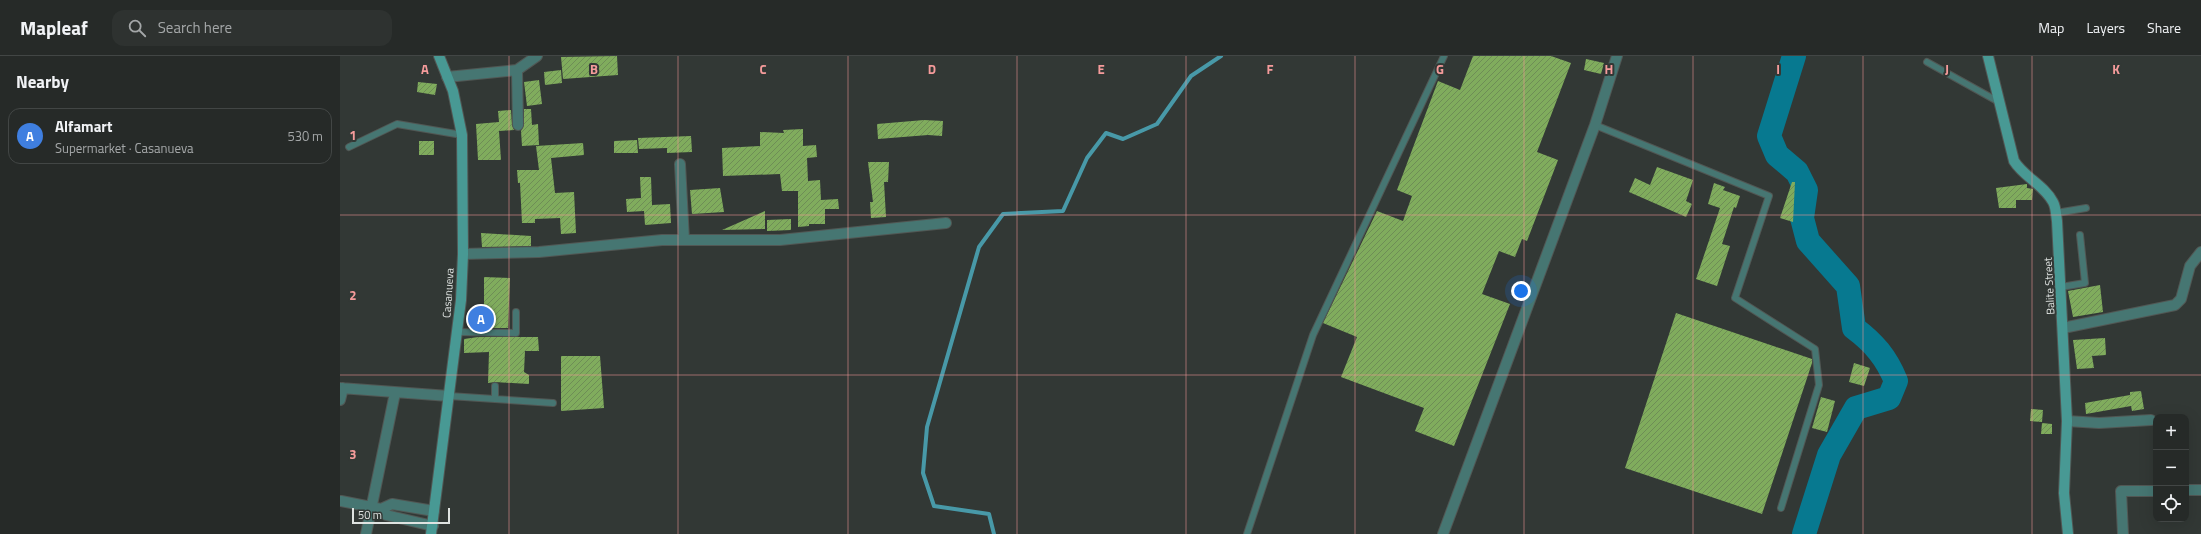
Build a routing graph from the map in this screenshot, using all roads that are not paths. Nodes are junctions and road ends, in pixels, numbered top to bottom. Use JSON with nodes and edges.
{"nodes":[{"id":1,"x":439,"y":56,"type":"edge"},
{"id":2,"x":537,"y":56,"type":"edge"},
{"id":3,"x":1444,"y":56,"type":"edge"},
{"id":4,"x":1617,"y":56,"type":"edge"},
{"id":5,"x":1988,"y":56,"type":"edge"},
{"id":6,"x":1927,"y":62,"type":"dead end"},
{"id":7,"x":517,"y":70,"type":"junction"},
{"id":8,"x":447,"y":77,"type":"junction"},
{"id":9,"x":1999,"y":102,"type":"junction"},
{"id":10,"x":518,"y":124,"type":"dead end"},
{"id":11,"x":1595,"y":125,"type":"junction"},
{"id":12,"x":462,"y":135,"type":"junction"},
{"id":13,"x":349,"y":147,"type":"dead end"},
{"id":14,"x":680,"y":164,"type":"dead end"},
{"id":15,"x":2086,"y":208,"type":"dead end"},
{"id":16,"x":2056,"y":213,"type":"junction"},
{"id":17,"x":946,"y":223,"type":"dead end"},
{"id":18,"x":2080,"y":234,"type":"dead end"},
{"id":19,"x":684,"y":240,"type":"junction"},
{"id":20,"x":2201,"y":252,"type":"edge"},
{"id":21,"x":463,"y":254,"type":"junction"},
{"id":22,"x":2061,"y":287,"type":"junction"},
{"id":23,"x":516,"y":312,"type":"dead end"},
{"id":24,"x":2063,"y":328,"type":"junction"},
{"id":25,"x":457,"y":332,"type":"junction"},
{"id":26,"x":495,"y":386,"type":"dead end"},
{"id":27,"x":341,"y":388,"type":"edge"},
{"id":28,"x":395,"y":393,"type":"junction"},
{"id":29,"x":449,"y":396,"type":"junction"},
{"id":30,"x":495,"y":399,"type":"junction"},
{"id":31,"x":340,"y":400,"type":"edge"},
{"id":32,"x":553,"y":403,"type":"dead end"},
{"id":33,"x":2151,"y":420,"type":"dead end"},
{"id":34,"x":2067,"y":421,"type":"junction"},
{"id":35,"x":2189,"y":490,"type":"edge"},
{"id":36,"x":2201,"y":490,"type":"edge"},
{"id":37,"x":2153,"y":491,"type":"edge"},
{"id":38,"x":340,"y":499,"type":"edge"},
{"id":39,"x":377,"y":508,"type":"junction"},
{"id":40,"x":1781,"y":508,"type":"dead end"},
{"id":41,"x":434,"y":511,"type":"junction"},
{"id":42,"x":432,"y":530,"type":"edge"},
{"id":43,"x":366,"y":534,"type":"edge"},
{"id":44,"x":1247,"y":534,"type":"edge"},
{"id":45,"x":1443,"y":534,"type":"edge"},
{"id":46,"x":2068,"y":534,"type":"edge"},
{"id":47,"x":2123,"y":534,"type":"edge"}],
"edges":[{"from":1,"to":8,"type":"street","name":"Casanueva"},
{"from":2,"to":7,"type":"street"},
{"from":3,"to":44,"type":"lane"},
{"from":4,"to":11,"type":"street"},
{"from":5,"to":9,"type":"street","name":"Balite Street"},
{"from":6,"to":9,"type":"lane"},
{"from":7,"to":8,"type":"street"},
{"from":7,"to":10,"type":"street"},
{"from":8,"to":12,"type":"street","name":"Casanueva"},
{"from":9,"to":16,"type":"street","name":"Balite Street"},
{"from":11,"to":40,"type":"lane"},
{"from":11,"to":45,"type":"street"},
{"from":12,"to":13,"type":"lane"},
{"from":12,"to":21,"type":"street","name":"Casanueva"},
{"from":14,"to":19,"type":"street"},
{"from":15,"to":16,"type":"lane"},
{"from":16,"to":22,"type":"street","name":"Balite Street"},
{"from":17,"to":19,"type":"street"},
{"from":18,"to":22,"type":"lane"},
{"from":19,"to":21,"type":"street"},
{"from":20,"to":24,"type":"street"},
{"from":21,"to":25,"type":"street","name":"Casanueva"},
{"from":22,"to":24,"type":"street","name":"Balite Street"},
{"from":23,"to":25,"type":"lane"},
{"from":24,"to":34,"type":"street","name":"Balite Street"},
{"from":25,"to":29,"type":"street","name":"Casanueva"},
{"from":26,"to":30,"type":"lane"},
{"from":27,"to":28,"type":"street"},
{"from":27,"to":31,"type":"street"},
{"from":28,"to":29,"type":"street"},
{"from":28,"to":39,"type":"street"},
{"from":29,"to":30,"type":"lane"},
{"from":29,"to":41,"type":"street","name":"Casanueva"},
{"from":30,"to":32,"type":"lane"},
{"from":33,"to":34,"type":"street"},
{"from":34,"to":46,"type":"street","name":"Balite Street"},
{"from":35,"to":36,"type":"street"},
{"from":37,"to":47,"type":"street"},
{"from":38,"to":39,"type":"street"},
{"from":39,"to":41,"type":"street"},
{"from":39,"to":42,"type":"street"},
{"from":39,"to":43,"type":"street"},
{"from":41,"to":42,"type":"street","name":"Casanueva"}]}
